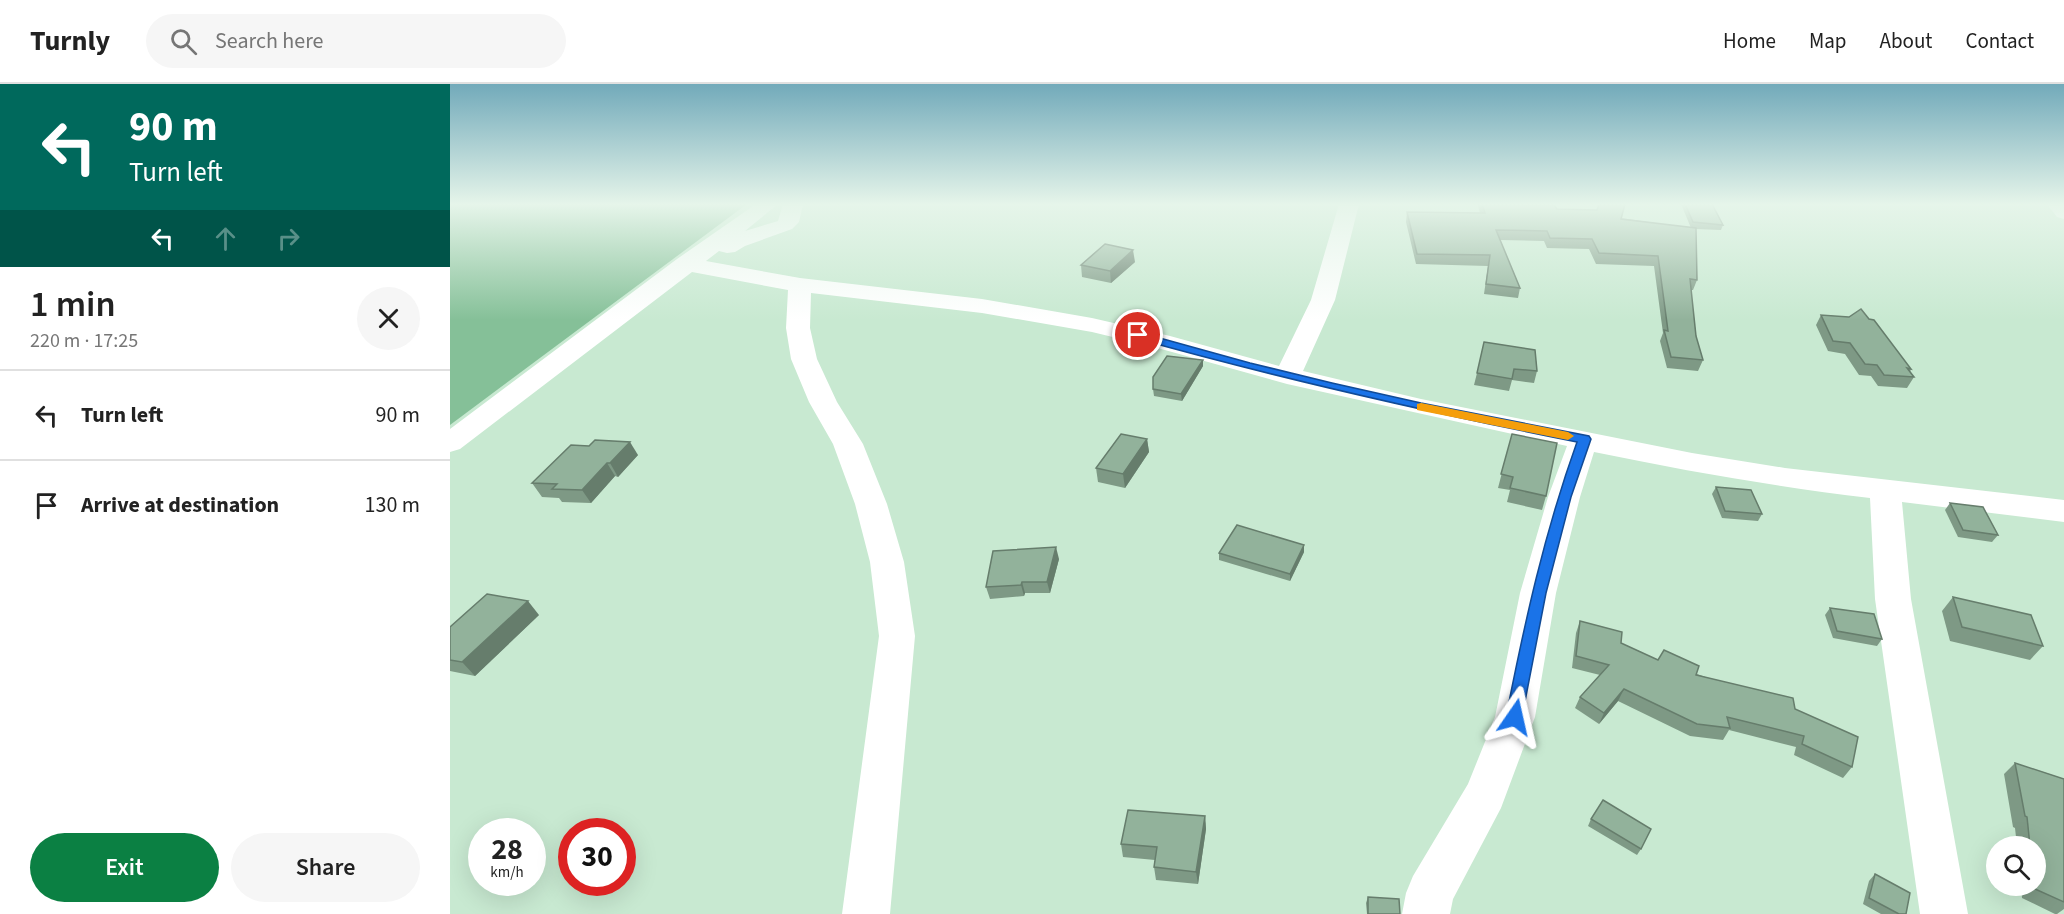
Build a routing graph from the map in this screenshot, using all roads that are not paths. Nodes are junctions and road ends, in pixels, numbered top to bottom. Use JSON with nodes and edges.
{"nodes":[{"id":1,"x":725,"y":243,"type":"edge"},
{"id":2,"x":736,"y":243,"type":"edge"},
{"id":3,"x":1338,"y":243,"type":"edge"},
{"id":4,"x":698,"y":267,"type":"junction"},
{"id":5,"x":800,"y":285,"type":"junction"},
{"id":6,"x":1287,"y":376,"type":"junction"},
{"id":7,"x":1584,"y":439,"type":"junction"},
{"id":8,"x":450,"y":443,"type":"edge"},
{"id":9,"x":1885,"y":489,"type":"junction"},
{"id":10,"x":2064,"y":512,"type":"edge"},
{"id":11,"x":866,"y":914,"type":"edge"},
{"id":12,"x":1426,"y":914,"type":"edge"},
{"id":13,"x":1944,"y":914,"type":"edge"}],
"edges":[{"from":1,"to":4,"type":"street"},
{"from":2,"to":4,"type":"street"},
{"from":3,"to":6,"type":"street"},
{"from":4,"to":5,"type":"street"},
{"from":4,"to":8,"type":"street"},
{"from":5,"to":6,"type":"street"},
{"from":5,"to":11,"type":"street"},
{"from":6,"to":7,"type":"street"},
{"from":7,"to":9,"type":"street"},
{"from":7,"to":12,"type":"street"},
{"from":9,"to":10,"type":"street"},
{"from":9,"to":13,"type":"street"}]}
